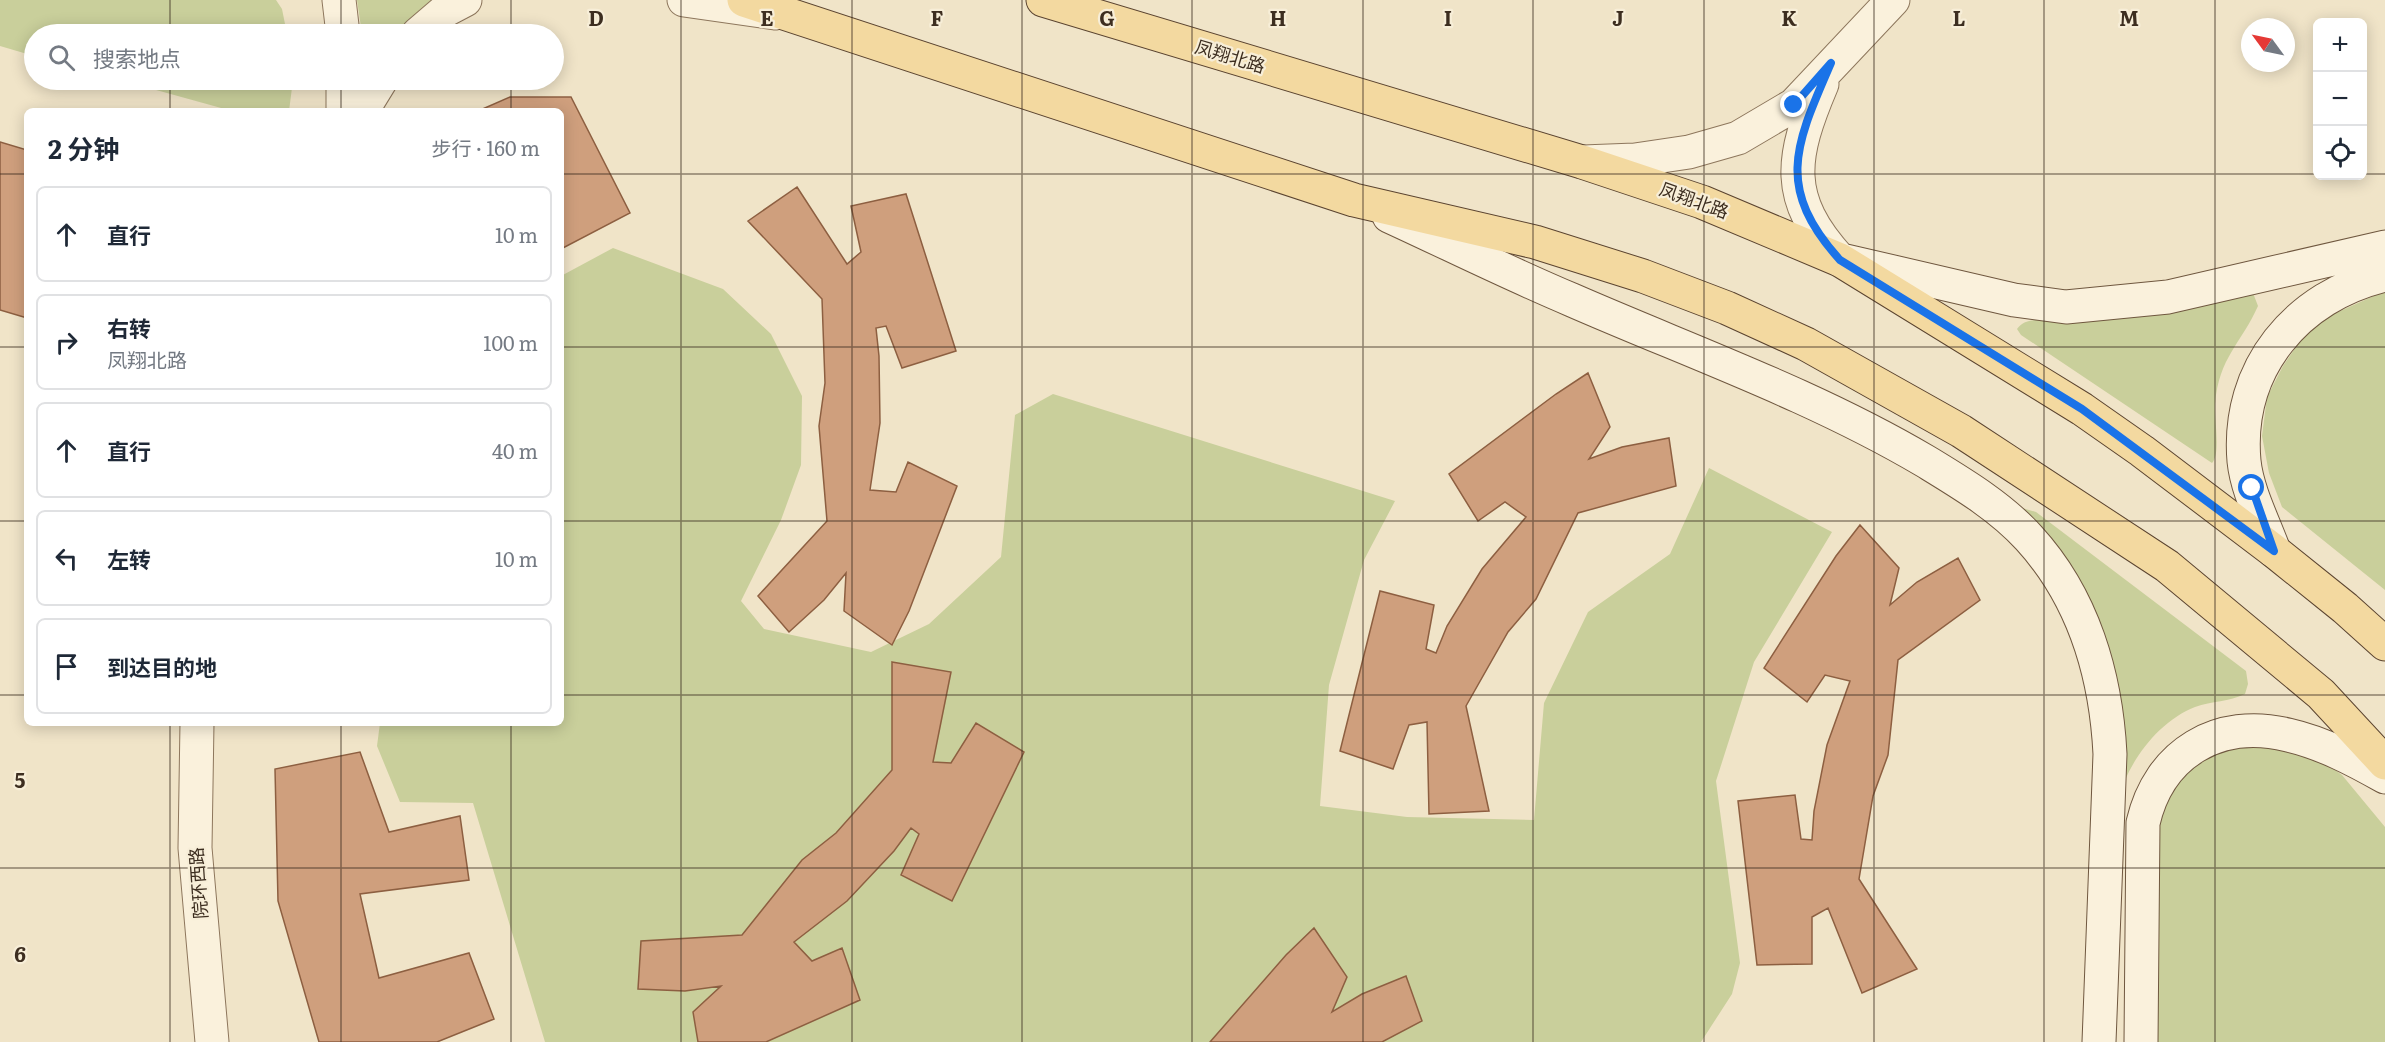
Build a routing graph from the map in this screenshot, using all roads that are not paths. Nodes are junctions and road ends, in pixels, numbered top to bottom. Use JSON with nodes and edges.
{"nodes":[{"id":1,"x":339,"y":0,"type":"edge"},
{"id":2,"x":465,"y":0,"type":"edge"},
{"id":3,"x":684,"y":0,"type":"edge"},
{"id":4,"x":744,"y":0,"type":"edge"},
{"id":5,"x":1043,"y":0,"type":"edge"},
{"id":6,"x":1893,"y":0,"type":"edge"},
{"id":7,"x":786,"y":14,"type":"junction"},
{"id":8,"x":342,"y":24,"type":"edge"},
{"id":9,"x":430,"y":24,"type":"edge"},
{"id":10,"x":1831,"y":63,"type":"junction"},
{"id":11,"x":343,"y":90,"type":"edge"},
{"id":12,"x":375,"y":90,"type":"edge"},
{"id":13,"x":343,"y":108,"type":"edge"},
{"id":14,"x":364,"y":108,"type":"edge"},
{"id":15,"x":1582,"y":162,"type":"junction"},
{"id":16,"x":1354,"y":200,"type":"junction"},
{"id":17,"x":2385,"y":247,"type":"edge"},
{"id":18,"x":1840,"y":260,"type":"junction"},
{"id":19,"x":2385,"y":275,"type":"edge"},
{"id":20,"x":2274,"y":551,"type":"junction"},
{"id":21,"x":2385,"y":644,"type":"edge"},
{"id":22,"x":198,"y":726,"type":"edge"},
{"id":23,"x":2385,"y":763,"type":"edge"},
{"id":24,"x":2385,"y":777,"type":"edge"},
{"id":25,"x":212,"y":1042,"type":"edge"},
{"id":26,"x":2099,"y":1042,"type":"edge"},
{"id":27,"x":2141,"y":1042,"type":"edge"}],
"edges":[{"from":1,"to":8,"type":"main road"},
{"from":2,"to":9,"type":"main road"},
{"from":3,"to":7,"type":"main road"},
{"from":4,"to":7,"type":"main road"},
{"from":5,"to":15,"type":"main road","name":"凤翔北路"},
{"from":6,"to":10,"type":"main road"},
{"from":7,"to":16,"type":"main road"},
{"from":10,"to":15,"type":"main road"},
{"from":10,"to":18,"type":"main road"},
{"from":11,"to":13,"type":"main road"},
{"from":12,"to":14,"type":"main road"},
{"from":15,"to":18,"type":"main road","name":"凤翔北路"},
{"from":16,"to":23,"type":"main road"},
{"from":16,"to":26,"type":"main road"},
{"from":17,"to":18,"type":"main road"},
{"from":18,"to":20,"type":"main road","name":"凤翔北路"},
{"from":19,"to":20,"type":"main road"},
{"from":20,"to":21,"type":"main road","name":"凤翔北路"},
{"from":22,"to":25,"type":"main road","name":"院环西路"},
{"from":24,"to":27,"type":"main road"}]}
